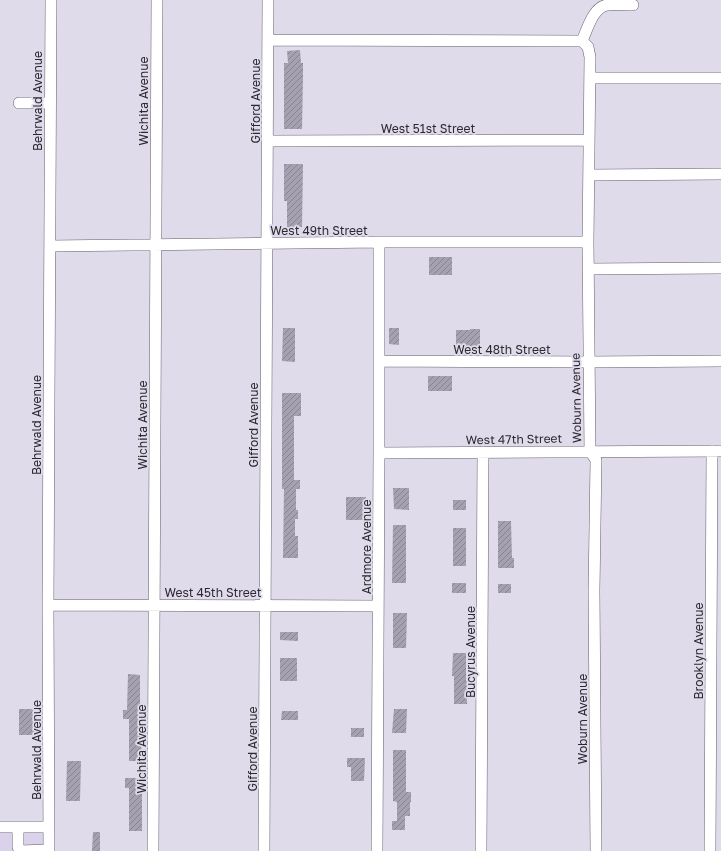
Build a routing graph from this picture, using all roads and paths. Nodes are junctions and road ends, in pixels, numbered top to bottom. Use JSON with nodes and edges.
{"nodes":[{"id":1,"x":51,"y":0,"type":"edge"},
{"id":2,"x":157,"y":0,"type":"edge"},
{"id":3,"x":268,"y":0,"type":"edge"},
{"id":4,"x":633,"y":5,"type":"dead end"},
{"id":5,"x":268,"y":40,"type":"junction"},
{"id":6,"x":582,"y":41,"type":"junction"},
{"id":7,"x":590,"y":78,"type":"junction"},
{"id":8,"x":721,"y":78,"type":"edge"},
{"id":9,"x":19,"y":103,"type":"dead end"},
{"id":10,"x":50,"y":103,"type":"junction"},
{"id":11,"x":589,"y":140,"type":"junction"},
{"id":12,"x":268,"y":141,"type":"junction"},
{"id":13,"x":721,"y":174,"type":"edge"},
{"id":14,"x":590,"y":175,"type":"junction"},
{"id":15,"x":379,"y":242,"type":"junction"},
{"id":16,"x":588,"y":242,"type":"junction"},
{"id":17,"x":267,"y":243,"type":"junction"},
{"id":18,"x":155,"y":245,"type":"junction"},
{"id":19,"x":50,"y":246,"type":"junction"},
{"id":20,"x":721,"y":268,"type":"edge"},
{"id":21,"x":588,"y":269,"type":"junction"},
{"id":22,"x":379,"y":361,"type":"junction"},
{"id":23,"x":721,"y":361,"type":"edge"},
{"id":24,"x":588,"y":362,"type":"junction"},
{"id":25,"x":590,"y":451,"type":"junction"},
{"id":26,"x":716,"y":451,"type":"edge"},
{"id":27,"x":483,"y":452,"type":"junction"},
{"id":28,"x":379,"y":453,"type":"junction"},
{"id":29,"x":716,"y":595,"type":"edge"},
{"id":30,"x":48,"y":605,"type":"junction"},
{"id":31,"x":155,"y":605,"type":"junction"},
{"id":32,"x":266,"y":605,"type":"junction"},
{"id":33,"x":378,"y":606,"type":"junction"},
{"id":34,"x":0,"y":827,"type":"edge"},
{"id":35,"x":18,"y":827,"type":"junction"},
{"id":36,"x":49,"y":827,"type":"junction"},
{"id":37,"x":49,"y":851,"type":"edge"},
{"id":38,"x":153,"y":851,"type":"edge"},
{"id":39,"x":264,"y":851,"type":"edge"},
{"id":40,"x":377,"y":851,"type":"edge"},
{"id":41,"x":481,"y":851,"type":"edge"},
{"id":42,"x":596,"y":851,"type":"edge"},
{"id":43,"x":710,"y":851,"type":"edge"}],
"edges":[{"from":1,"to":10,"type":"street","name":"Behrwald Avenue"},
{"from":2,"to":18,"type":"street","name":"Wichita Avenue"},
{"from":3,"to":5,"type":"street","name":"Gifford Avenue"},
{"from":4,"to":6,"type":"street"},
{"from":5,"to":6,"type":"street"},
{"from":5,"to":12,"type":"street","name":"Gifford Avenue"},
{"from":6,"to":7,"type":"street","name":"Woburn Avenue"},
{"from":7,"to":8,"type":"street"},
{"from":7,"to":11,"type":"street","name":"Woburn Avenue"},
{"from":9,"to":10,"type":"street"},
{"from":10,"to":19,"type":"street","name":"Behrwald Avenue"},
{"from":11,"to":12,"type":"street","name":"West 51st Street"},
{"from":11,"to":14,"type":"street","name":"Woburn Avenue"},
{"from":12,"to":17,"type":"street","name":"Gifford Avenue"},
{"from":13,"to":14,"type":"street"},
{"from":14,"to":16,"type":"street","name":"Woburn Avenue"},
{"from":15,"to":16,"type":"street","name":"West 49th Street"},
{"from":15,"to":17,"type":"street","name":"West 49th Street"},
{"from":15,"to":22,"type":"street","name":"Ardmore Avenue"},
{"from":16,"to":21,"type":"street","name":"Woburn Avenue"},
{"from":17,"to":18,"type":"street","name":"West 49th Street"},
{"from":17,"to":32,"type":"street","name":"Gifford Avenue"},
{"from":18,"to":19,"type":"street","name":"West 49th Street"},
{"from":18,"to":31,"type":"street","name":"Wichita Avenue"},
{"from":19,"to":30,"type":"street","name":"Behrwald Avenue"},
{"from":20,"to":21,"type":"street"},
{"from":21,"to":24,"type":"street","name":"Woburn Avenue"},
{"from":22,"to":24,"type":"street","name":"West 48th Street"},
{"from":22,"to":28,"type":"street","name":"Ardmore Avenue"},
{"from":23,"to":24,"type":"street","name":"West 48th Street"},
{"from":24,"to":25,"type":"street","name":"Woburn Avenue"},
{"from":25,"to":26,"type":"street","name":"West 47th Street"},
{"from":25,"to":27,"type":"street","name":"West 47th Street"},
{"from":25,"to":42,"type":"street","name":"Woburn Avenue"},
{"from":26,"to":29,"type":"street","name":"Brooklyn Avenue"},
{"from":27,"to":28,"type":"street","name":"West 47th Street"},
{"from":27,"to":41,"type":"street","name":"Bucyrus Avenue"},
{"from":28,"to":33,"type":"street","name":"Ardmore Avenue"},
{"from":29,"to":43,"type":"street","name":"Brooklyn Avenue"},
{"from":30,"to":31,"type":"street","name":"West 45th Street"},
{"from":30,"to":36,"type":"street","name":"Behrwald Avenue"},
{"from":31,"to":32,"type":"street","name":"West 45th Street"},
{"from":31,"to":38,"type":"street","name":"Wichita Avenue"},
{"from":32,"to":33,"type":"street","name":"West 45th Street"},
{"from":32,"to":39,"type":"street","name":"Gifford Avenue"},
{"from":33,"to":40,"type":"street","name":"Ardmore Avenue"},
{"from":34,"to":35,"type":"street"},
{"from":35,"to":36,"type":"street"},
{"from":35,"to":37,"type":"street"},
{"from":36,"to":37,"type":"street","name":"Behrwald Avenue"}]}
